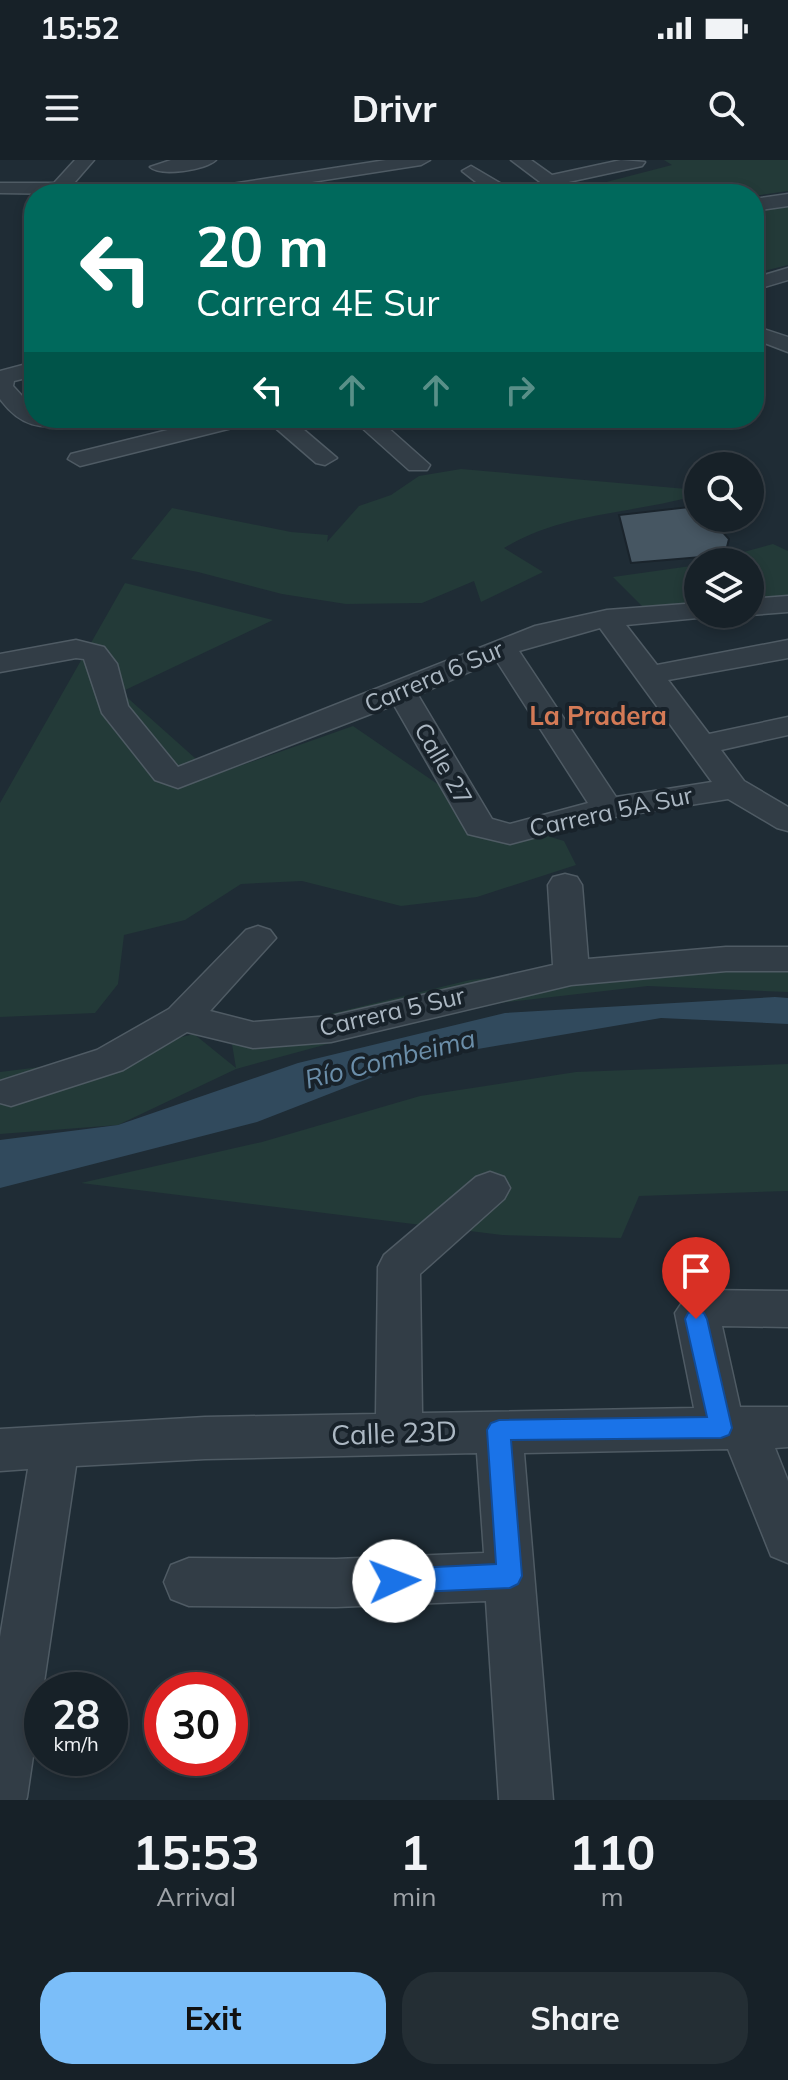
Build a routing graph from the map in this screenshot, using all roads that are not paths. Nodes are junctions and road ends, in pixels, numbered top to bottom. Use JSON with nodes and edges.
{"nodes":[{"id":1,"x":85,"y":160,"type":"edge"},
{"id":2,"x":207,"y":160,"type":"edge"},
{"id":3,"x":335,"y":160,"type":"edge"},
{"id":4,"x":421,"y":160,"type":"edge"},
{"id":5,"x":520,"y":160,"type":"edge"},
{"id":6,"x":636,"y":162,"type":"edge"},
{"id":7,"x":157,"y":169,"type":"edge"},
{"id":8,"x":352,"y":170,"type":"junction"},
{"id":9,"x":471,"y":171,"type":"dead end"},
{"id":10,"x":435,"y":175,"type":"dead end"},
{"id":11,"x":548,"y":181,"type":"junction"},
{"id":12,"x":66,"y":184,"type":"edge"},
{"id":13,"x":254,"y":184,"type":"edge"},
{"id":14,"x":375,"y":184,"type":"edge"},
{"id":15,"x":383,"y":184,"type":"edge"},
{"id":16,"x":490,"y":184,"type":"edge"},
{"id":17,"x":553,"y":184,"type":"edge"},
{"id":18,"x":0,"y":188,"type":"edge"},
{"id":19,"x":24,"y":190,"type":"edge"},
{"id":20,"x":788,"y":200,"type":"edge"},
{"id":21,"x":764,"y":204,"type":"edge"},
{"id":22,"x":788,"y":274,"type":"edge"},
{"id":23,"x":764,"y":281,"type":"edge"},
{"id":24,"x":764,"y":336,"type":"edge"},
{"id":25,"x":788,"y":345,"type":"edge"},
{"id":26,"x":24,"y":372,"type":"edge"},
{"id":27,"x":24,"y":413,"type":"edge"},
{"id":28,"x":202,"y":428,"type":"edge"},
{"id":29,"x":288,"y":428,"type":"edge"},
{"id":30,"x":375,"y":428,"type":"edge"},
{"id":31,"x":279,"y":456,"type":"dead end"},
{"id":32,"x":80,"y":459,"type":"dead end"},
{"id":33,"x":418,"y":465,"type":"dead end"},
{"id":34,"x":788,"y":604,"type":"edge"},
{"id":35,"x":764,"y":606,"type":"edge"},
{"id":36,"x":684,"y":612,"type":"edge"},
{"id":37,"x":607,"y":618,"type":"junction"},
{"id":38,"x":502,"y":647,"type":"junction"},
{"id":39,"x":788,"y":649,"type":"edge"},
{"id":40,"x":0,"y":663,"type":"edge"},
{"id":41,"x":651,"y":675,"type":"junction"},
{"id":42,"x":401,"y":692,"type":"junction"},
{"id":43,"x":788,"y":726,"type":"edge"},
{"id":44,"x":701,"y":745,"type":"junction"},
{"id":45,"x":733,"y":788,"type":"junction"},
{"id":46,"x":607,"y":808,"type":"junction"},
{"id":47,"x":788,"y":821,"type":"edge"},
{"id":48,"x":489,"y":832,"type":"joint"},
{"id":49,"x":565,"y":885,"type":"dead end"},
{"id":50,"x":258,"y":938,"type":"dead end"},
{"id":51,"x":788,"y":959,"type":"edge"},
{"id":52,"x":571,"y":973,"type":"junction"},
{"id":53,"x":182,"y":1018,"type":"junction"},
{"id":54,"x":11,"y":1092,"type":"dead end"},
{"id":55,"x":490,"y":1188,"type":"dead end"},
{"id":56,"x":788,"y":1309,"type":"edge"},
{"id":57,"x":750,"y":1427,"type":"edge"},
{"id":58,"x":499,"y":1430,"type":"junction"},
{"id":59,"x":399,"y":1433,"type":"junction"},
{"id":60,"x":0,"y":1450,"type":"edge"},
{"id":61,"x":55,"y":1450,"type":"junction"},
{"id":62,"x":788,"y":1540,"type":"edge"},
{"id":63,"x":510,"y":1576,"type":"junction"},
{"id":64,"x":189,"y":1582,"type":"dead end"},
{"id":65,"x":0,"y":1797,"type":"edge"},
{"id":66,"x":526,"y":1800,"type":"edge"}],
"edges":[{"from":1,"to":12,"type":"street"},
{"from":2,"to":7,"type":"street"},
{"from":3,"to":8,"type":"street"},
{"from":4,"to":8,"type":"street"},
{"from":5,"to":11,"type":"street"},
{"from":6,"to":11,"type":"street"},
{"from":8,"to":13,"type":"street"},
{"from":8,"to":14,"type":"street"},
{"from":9,"to":16,"type":"street"},
{"from":10,"to":15,"type":"street"},
{"from":11,"to":17,"type":"street"},
{"from":18,"to":19,"type":"street"},
{"from":20,"to":21,"type":"street"},
{"from":22,"to":23,"type":"street"},
{"from":24,"to":25,"type":"street"},
{"from":26,"to":27,"type":"street"},
{"from":28,"to":32,"type":"street"},
{"from":29,"to":31,"type":"street"},
{"from":30,"to":33,"type":"street"},
{"from":34,"to":35,"type":"street"},
{"from":36,"to":37,"type":"street","name":"Carrera 6 Sur"},
{"from":37,"to":38,"type":"street","name":"Carrera 6 Sur"},
{"from":37,"to":41,"type":"street"},
{"from":38,"to":42,"type":"street","name":"Carrera 6 Sur"},
{"from":38,"to":46,"type":"street"},
{"from":39,"to":41,"type":"street"},
{"from":40,"to":42,"type":"street","name":"Carrera 6 Sur"},
{"from":41,"to":44,"type":"street"},
{"from":42,"to":48,"type":"street","name":"Calle 27"},
{"from":43,"to":44,"type":"street"},
{"from":44,"to":45,"type":"street"},
{"from":45,"to":46,"type":"street","name":"Carrera 5A Sur"},
{"from":45,"to":47,"type":"street"},
{"from":46,"to":48,"type":"street","name":"Carrera 5A Sur"},
{"from":49,"to":52,"type":"street"},
{"from":50,"to":53,"type":"street"},
{"from":51,"to":52,"type":"street","name":"Carrera 5 Sur"},
{"from":52,"to":53,"type":"street","name":"Carrera 5 Sur"},
{"from":53,"to":54,"type":"street"},
{"from":55,"to":59,"type":"street"},
{"from":56,"to":57,"type":"street"},
{"from":57,"to":58,"type":"street","name":"Calle 23D"},
{"from":57,"to":62,"type":"street"},
{"from":58,"to":59,"type":"street","name":"Calle 23D"},
{"from":58,"to":63,"type":"street"},
{"from":59,"to":61,"type":"street","name":"Calle 23D"},
{"from":60,"to":61,"type":"street","name":"Calle 23D"},
{"from":61,"to":65,"type":"street"},
{"from":63,"to":64,"type":"street"},
{"from":63,"to":66,"type":"street"}]}
